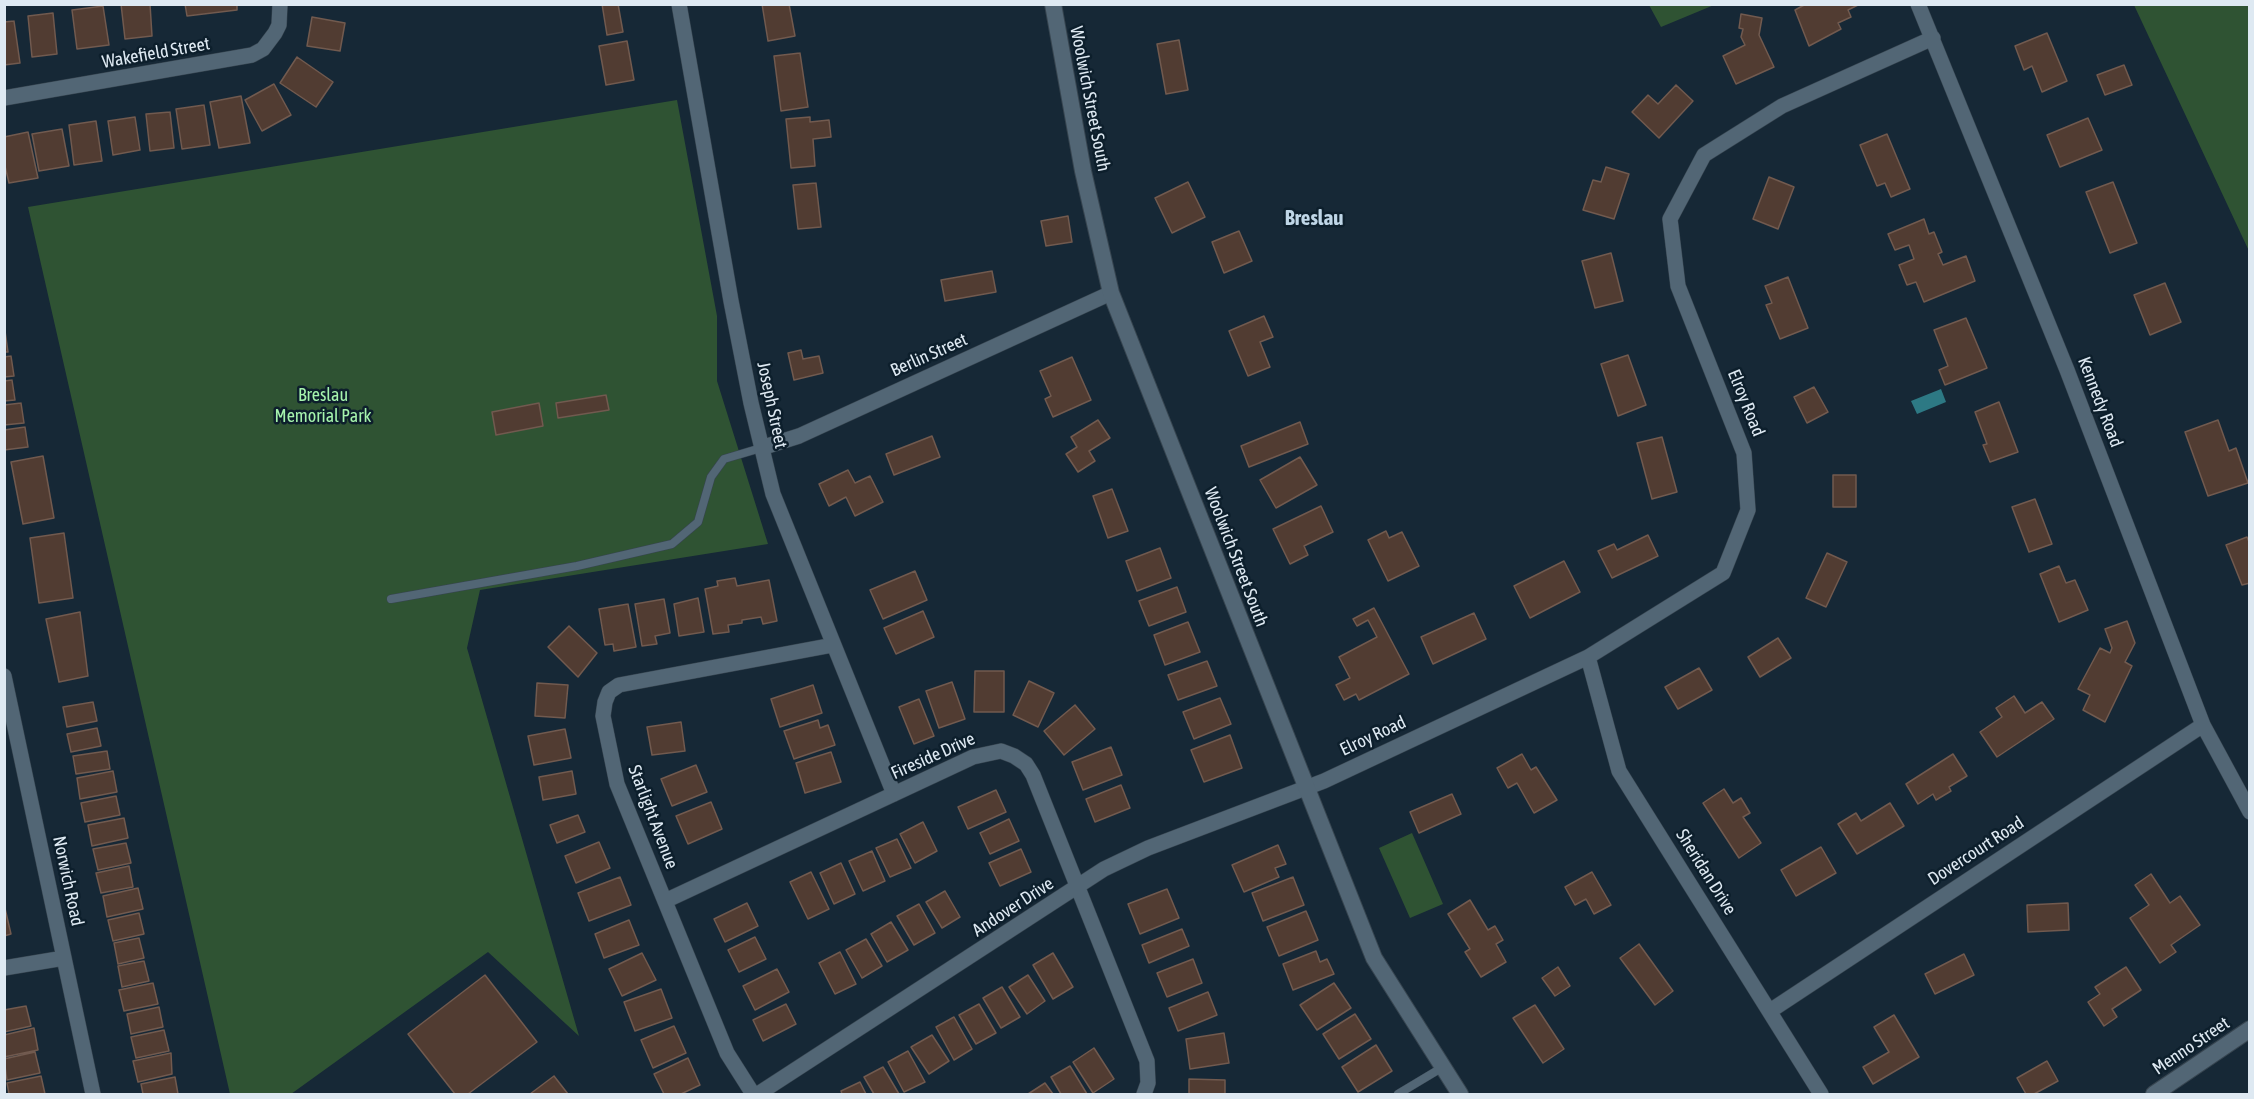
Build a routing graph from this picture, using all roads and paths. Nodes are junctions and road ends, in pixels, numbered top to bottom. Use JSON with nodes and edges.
{"nodes":[{"id":1,"x":280,"y":4,"type":"edge"},
{"id":2,"x":679,"y":4,"type":"edge"},
{"id":3,"x":1053,"y":4,"type":"edge"},
{"id":4,"x":1918,"y":4,"type":"edge"},
{"id":5,"x":1933,"y":38,"type":"junction"},
{"id":6,"x":4,"y":98,"type":"edge"},
{"id":7,"x":1111,"y":293,"type":"junction"},
{"id":8,"x":761,"y":448,"type":"junction"},
{"id":9,"x":391,"y":599,"type":"dead end"},
{"id":10,"x":833,"y":645,"type":"junction"},
{"id":11,"x":1588,"y":657,"type":"junction"},
{"id":12,"x":4,"y":676,"type":"edge"},
{"id":13,"x":8,"y":712,"type":"edge"},
{"id":14,"x":2203,"y":725,"type":"junction"},
{"id":15,"x":1307,"y":787,"type":"junction"},
{"id":16,"x":894,"y":795,"type":"junction"},
{"id":17,"x":2250,"y":812,"type":"edge"},
{"id":18,"x":1079,"y":886,"type":"junction"},
{"id":19,"x":665,"y":901,"type":"junction"},
{"id":20,"x":64,"y":958,"type":"junction"},
{"id":21,"x":4,"y":968,"type":"edge"},
{"id":22,"x":1770,"y":1011,"type":"junction"},
{"id":23,"x":2250,"y":1029,"type":"edge"},
{"id":24,"x":1443,"y":1067,"type":"junction"},
{"id":25,"x":93,"y":1095,"type":"edge"},
{"id":26,"x":753,"y":1095,"type":"edge"},
{"id":27,"x":758,"y":1095,"type":"edge"},
{"id":28,"x":1144,"y":1095,"type":"edge"},
{"id":29,"x":1398,"y":1095,"type":"edge"},
{"id":30,"x":1460,"y":1095,"type":"edge"},
{"id":31,"x":1821,"y":1095,"type":"edge"},
{"id":32,"x":2154,"y":1095,"type":"edge"}],
"edges":[{"from":1,"to":6,"type":"street","name":"Wakefield Street"},
{"from":2,"to":8,"type":"street","name":"Joseph Street"},
{"from":3,"to":7,"type":"street","name":"Woolwich Street South"},
{"from":4,"to":5,"type":"street","name":"Kennedy Road"},
{"from":5,"to":11,"type":"street","name":"Elroy Road"},
{"from":5,"to":14,"type":"street","name":"Kennedy Road"},
{"from":7,"to":8,"type":"street","name":"Berlin Street"},
{"from":7,"to":15,"type":"street","name":"Woolwich Street South"},
{"from":8,"to":9,"type":"lane"},
{"from":8,"to":10,"type":"street","name":"Joseph Street"},
{"from":10,"to":16,"type":"street","name":"Joseph Street"},
{"from":10,"to":19,"type":"street","name":"Starlight Avenue"},
{"from":11,"to":15,"type":"street","name":"Elroy Road"},
{"from":11,"to":22,"type":"street","name":"Sheridan Drive"},
{"from":12,"to":13,"type":"street","name":"Norwich Road"},
{"from":13,"to":20,"type":"street","name":"Norwich Road"},
{"from":14,"to":17,"type":"street","name":"Kennedy Road"},
{"from":14,"to":22,"type":"street","name":"Dovercourt Road"},
{"from":15,"to":18,"type":"street","name":"Andover Drive"},
{"from":15,"to":24,"type":"street","name":"Woolwich Street South"},
{"from":16,"to":18,"type":"street","name":"Fireside Drive"},
{"from":16,"to":19,"type":"street","name":"Fireside Drive"},
{"from":18,"to":27,"type":"street","name":"Andover Drive"},
{"from":18,"to":28,"type":"street","name":"Fireside Drive"},
{"from":19,"to":26,"type":"street","name":"Starlight Avenue"},
{"from":20,"to":21,"type":"street"},
{"from":20,"to":25,"type":"street","name":"Norwich Road"},
{"from":22,"to":31,"type":"street","name":"Sheridan Drive"},
{"from":23,"to":32,"type":"street","name":"Menno Street"},
{"from":24,"to":29,"type":"lane"},
{"from":24,"to":30,"type":"street","name":"Woolwich Street South"}]}
